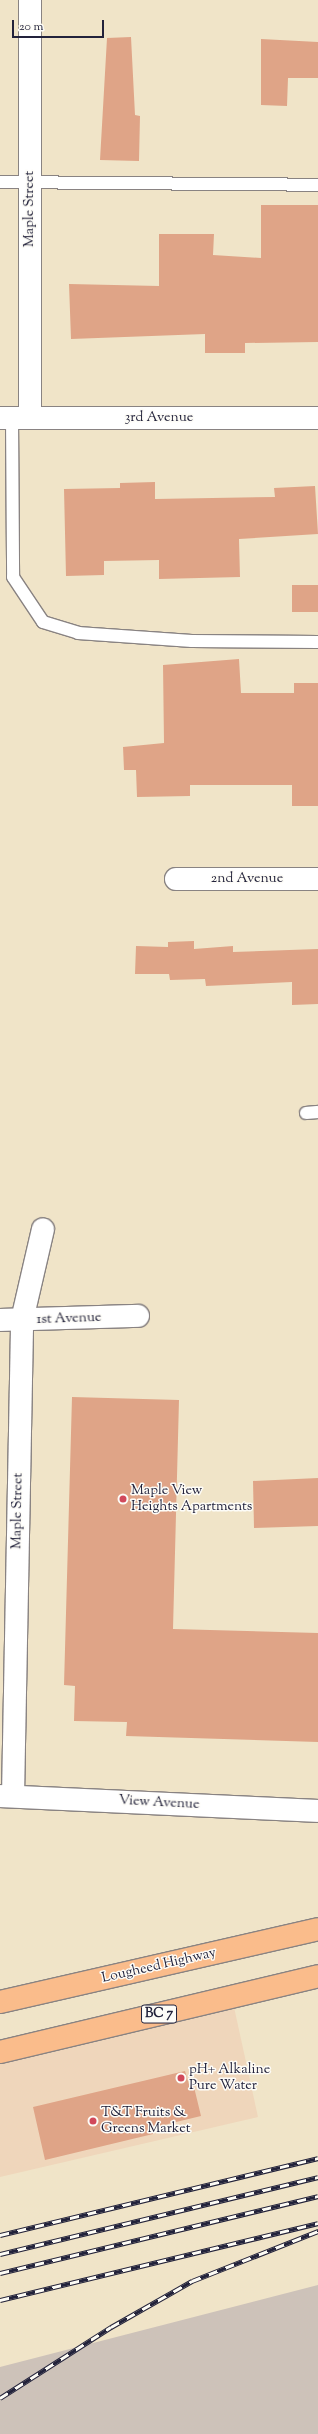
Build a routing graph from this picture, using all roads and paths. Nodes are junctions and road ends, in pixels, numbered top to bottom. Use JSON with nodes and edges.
{"nodes":[{"id":1,"x":30,"y":0,"type":"edge"},
{"id":2,"x":0,"y":182,"type":"edge"},
{"id":3,"x":31,"y":182,"type":"junction"},
{"id":4,"x":318,"y":185,"type":"edge"},
{"id":5,"x":14,"y":418,"type":"edge"},
{"id":6,"x":318,"y":418,"type":"edge"},
{"id":7,"x":318,"y":642,"type":"edge"},
{"id":8,"x":176,"y":879,"type":"dead end"},
{"id":9,"x":318,"y":879,"type":"edge"},
{"id":10,"x":318,"y":1112,"type":"edge"},
{"id":11,"x":306,"y":1113,"type":"dead end"},
{"id":12,"x":43,"y":1229,"type":"dead end"},
{"id":13,"x":138,"y":1316,"type":"dead end"},
{"id":14,"x":0,"y":1320,"type":"edge"},
{"id":15,"x":22,"y":1320,"type":"junction"},
{"id":16,"x":6,"y":1796,"type":"edge"},
{"id":17,"x":318,"y":1811,"type":"edge"},
{"id":18,"x":318,"y":1929,"type":"edge"},
{"id":19,"x":318,"y":1976,"type":"edge"},
{"id":20,"x":0,"y":2002,"type":"edge"},
{"id":21,"x":0,"y":2052,"type":"edge"}],
"edges":[{"from":1,"to":3,"type":"street","name":"Maple Street"},
{"from":2,"to":3,"type":"lane"},
{"from":3,"to":4,"type":"lane"},
{"from":3,"to":5,"type":"street","name":"Maple Street"},
{"from":5,"to":6,"type":"street","name":"3rd Avenue"},
{"from":5,"to":7,"type":"lane"},
{"from":8,"to":9,"type":"street","name":"2nd Avenue"},
{"from":10,"to":11,"type":"lane"},
{"from":12,"to":15,"type":"street","name":"Maple Street"},
{"from":13,"to":15,"type":"street","name":"1st Avenue"},
{"from":14,"to":15,"type":"street","name":"1st Avenue"},
{"from":15,"to":16,"type":"street","name":"Maple Street"},
{"from":16,"to":17,"type":"street","name":"View Avenue"},
{"from":18,"to":20,"type":"main road","name":"Lougheed Highway"},
{"from":19,"to":21,"type":"main road","number":"BC 7"}]}
